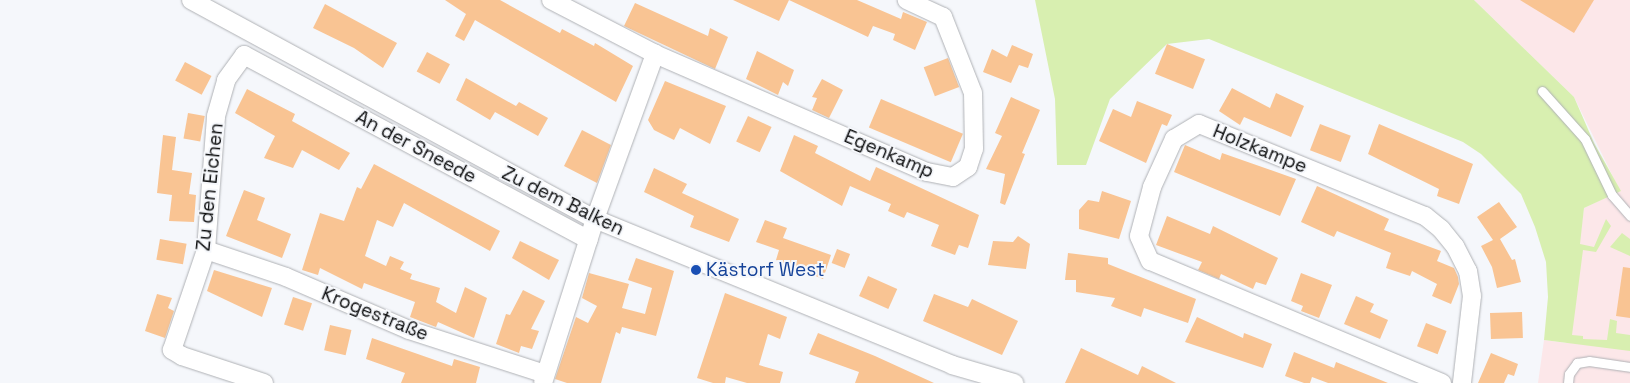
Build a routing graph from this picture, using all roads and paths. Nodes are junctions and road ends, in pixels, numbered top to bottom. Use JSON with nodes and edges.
{"nodes":[{"id":1,"x":191,"y":0,"type":"edge"},
{"id":2,"x":551,"y":0,"type":"edge"},
{"id":3,"x":907,"y":0,"type":"edge"},
{"id":4,"x":655,"y":54,"type":"junction"},
{"id":5,"x":244,"y":55,"type":"joint"},
{"id":6,"x":1542,"y":91,"type":"dead end"},
{"id":7,"x":1630,"y":216,"type":"edge"},
{"id":8,"x":595,"y":219,"type":"junction"},
{"id":9,"x":589,"y":240,"type":"junction"},
{"id":10,"x":206,"y":250,"type":"junction"},
{"id":11,"x":952,"y":365,"type":"junction"},
{"id":12,"x":1630,"y":367,"type":"edge"},
{"id":13,"x":544,"y":379,"type":"edge"},
{"id":14,"x":264,"y":383,"type":"edge"},
{"id":15,"x":981,"y":383,"type":"edge"},
{"id":16,"x":1014,"y":383,"type":"edge"},
{"id":17,"x":1442,"y":383,"type":"edge"},
{"id":18,"x":1462,"y":383,"type":"edge"},
{"id":19,"x":1568,"y":383,"type":"edge"}],
"edges":[{"from":1,"to":8,"type":"street","name":"Zu dem Balken"},
{"from":2,"to":4,"type":"street","name":"Egenkamp"},
{"from":3,"to":4,"type":"street","name":"Egenkamp"},
{"from":4,"to":8,"type":"street"},
{"from":5,"to":9,"type":"street","name":"An der Sneede"},
{"from":5,"to":10,"type":"street","name":"Zu den Eichen"},
{"from":6,"to":7,"type":"lane"},
{"from":8,"to":9,"type":"street","name":"Krogestraße"},
{"from":8,"to":11,"type":"street","name":"Zu dem Balken"},
{"from":9,"to":13,"type":"street","name":"Krogestraße"},
{"from":10,"to":13,"type":"street","name":"Krogestraße"},
{"from":10,"to":14,"type":"street","name":"Zu den Eichen"},
{"from":11,"to":15,"type":"street","name":"Zu dem Balken"},
{"from":11,"to":16,"type":"street","name":"Zu dem Balken"},
{"from":12,"to":19,"type":"lane"},
{"from":17,"to":18,"type":"street","name":"Holzkampe"}]}
